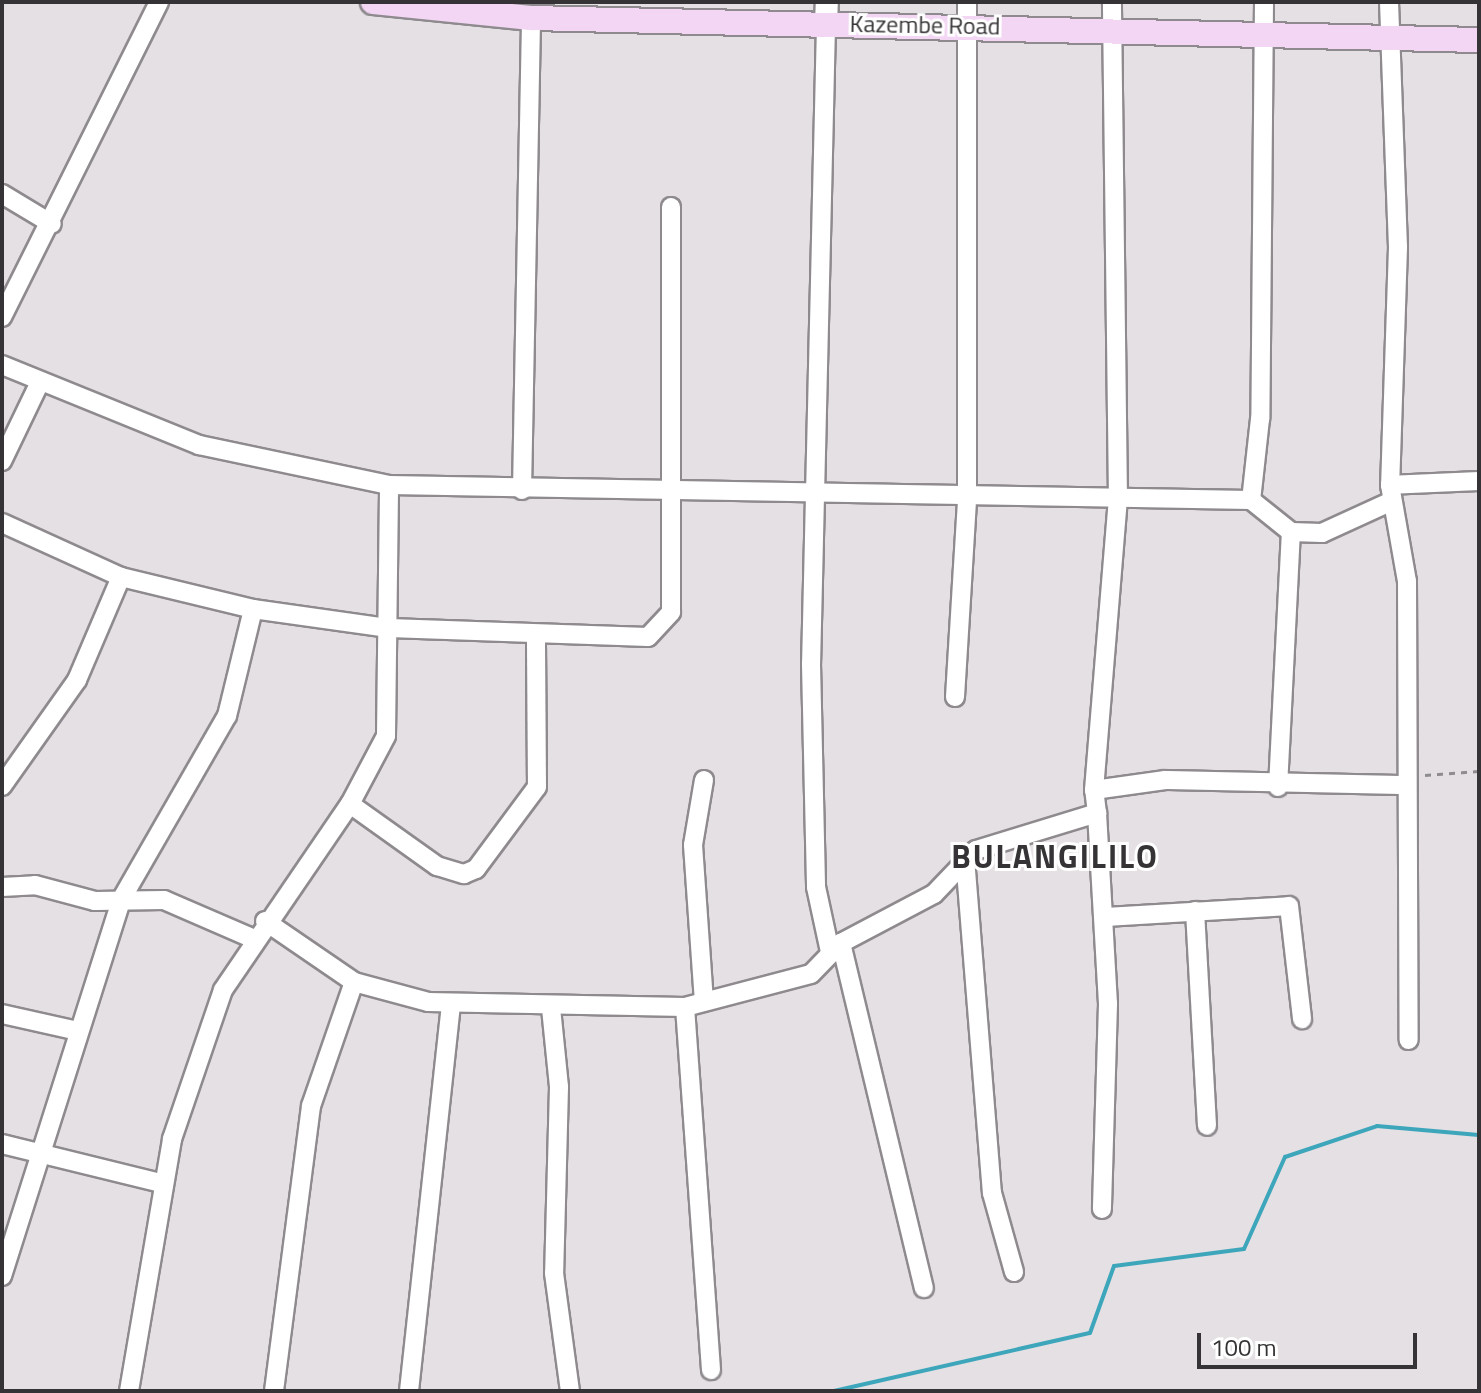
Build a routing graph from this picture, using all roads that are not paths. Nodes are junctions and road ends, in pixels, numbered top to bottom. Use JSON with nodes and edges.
{"nodes":[{"id":1,"x":159,"y":2,"type":"edge"},
{"id":2,"x":373,"y":2,"type":"edge"},
{"id":3,"x":1112,"y":2,"type":"edge"},
{"id":4,"x":1264,"y":2,"type":"edge"},
{"id":5,"x":1389,"y":2,"type":"edge"},
{"id":6,"x":474,"y":7,"type":"edge"},
{"id":7,"x":652,"y":10,"type":"edge"},
{"id":8,"x":826,"y":13,"type":"edge"},
{"id":9,"x":967,"y":13,"type":"edge"},
{"id":10,"x":531,"y":18,"type":"junction"},
{"id":11,"x":1111,"y":31,"type":"junction"},
{"id":12,"x":1263,"y":33,"type":"junction"},
{"id":13,"x":1388,"y":39,"type":"junction"},
{"id":14,"x":1479,"y":40,"type":"edge"},
{"id":15,"x":2,"y":194,"type":"edge"},
{"id":16,"x":671,"y":207,"type":"dead end"},
{"id":17,"x":52,"y":224,"type":"junction"},
{"id":18,"x":2,"y":317,"type":"edge"},
{"id":19,"x":2,"y":365,"type":"edge"},
{"id":20,"x":39,"y":384,"type":"junction"},
{"id":21,"x":2,"y":461,"type":"edge"},
{"id":22,"x":1479,"y":481,"type":"edge"},
{"id":23,"x":389,"y":485,"type":"junction"},
{"id":24,"x":522,"y":490,"type":"junction"},
{"id":25,"x":669,"y":491,"type":"junction"},
{"id":26,"x":816,"y":493,"type":"junction"},
{"id":27,"x":1391,"y":493,"type":"junction"},
{"id":28,"x":967,"y":498,"type":"junction"},
{"id":29,"x":1118,"y":499,"type":"junction"},
{"id":30,"x":1251,"y":500,"type":"junction"},
{"id":31,"x":2,"y":523,"type":"edge"},
{"id":32,"x":1291,"y":532,"type":"junction"},
{"id":33,"x":121,"y":577,"type":"junction"},
{"id":34,"x":253,"y":609,"type":"junction"},
{"id":35,"x":389,"y":628,"type":"junction"},
{"id":36,"x":536,"y":638,"type":"junction"},
{"id":37,"x":955,"y":697,"type":"dead end"},
{"id":38,"x":704,"y":780,"type":"dead end"},
{"id":39,"x":1404,"y":780,"type":"junction"},
{"id":40,"x":2,"y":786,"type":"edge"},
{"id":41,"x":1278,"y":787,"type":"junction"},
{"id":42,"x":1094,"y":790,"type":"junction"},
{"id":43,"x":350,"y":804,"type":"junction"},
{"id":44,"x":1097,"y":813,"type":"junction"},
{"id":45,"x":965,"y":858,"type":"junction"},
{"id":46,"x":2,"y":887,"type":"edge"},
{"id":47,"x":121,"y":900,"type":"junction"},
{"id":48,"x":1195,"y":911,"type":"junction"},
{"id":49,"x":1106,"y":917,"type":"junction"},
{"id":50,"x":265,"y":921,"type":"junction"},
{"id":51,"x":252,"y":938,"type":"junction"},
{"id":52,"x":836,"y":948,"type":"junction"},
{"id":53,"x":354,"y":982,"type":"junction"},
{"id":54,"x":704,"y":1002,"type":"junction"},
{"id":55,"x":451,"y":1006,"type":"junction"},
{"id":56,"x":685,"y":1007,"type":"junction"},
{"id":57,"x":551,"y":1008,"type":"junction"},
{"id":58,"x":2,"y":1014,"type":"edge"},
{"id":59,"x":1302,"y":1019,"type":"dead end"},
{"id":60,"x":78,"y":1031,"type":"junction"},
{"id":61,"x":1409,"y":1040,"type":"dead end"},
{"id":62,"x":1207,"y":1126,"type":"dead end"},
{"id":63,"x":2,"y":1144,"type":"edge"},
{"id":64,"x":40,"y":1159,"type":"junction"},
{"id":65,"x":161,"y":1183,"type":"junction"},
{"id":66,"x":1102,"y":1209,"type":"dead end"},
{"id":67,"x":10,"y":1222,"type":"edge"},
{"id":68,"x":1014,"y":1272,"type":"dead end"},
{"id":69,"x":2,"y":1276,"type":"edge"},
{"id":70,"x":924,"y":1288,"type":"dead end"},
{"id":71,"x":711,"y":1370,"type":"dead end"},
{"id":72,"x":129,"y":1391,"type":"edge"},
{"id":73,"x":274,"y":1391,"type":"edge"},
{"id":74,"x":409,"y":1391,"type":"edge"},
{"id":75,"x":570,"y":1391,"type":"edge"}],
"edges":[{"from":1,"to":17,"type":"street"},
{"from":2,"to":6,"type":"main road","name":"Kazembe Road"},
{"from":3,"to":11,"type":"street"},
{"from":4,"to":12,"type":"street"},
{"from":5,"to":13,"type":"street"},
{"from":6,"to":10,"type":"main road","name":"Kazembe Road"},
{"from":7,"to":8,"type":"main road","name":"Kazembe Road"},
{"from":7,"to":10,"type":"main road","name":"Kazembe Road"},
{"from":8,"to":9,"type":"main road","name":"Kazembe Road"},
{"from":8,"to":26,"type":"street"},
{"from":9,"to":11,"type":"main road","name":"Kazembe Road"},
{"from":9,"to":28,"type":"street"},
{"from":10,"to":24,"type":"street"},
{"from":11,"to":12,"type":"main road","name":"Kazembe Road"},
{"from":11,"to":29,"type":"street"},
{"from":12,"to":13,"type":"main road","name":"Kazembe Road"},
{"from":12,"to":30,"type":"street"},
{"from":13,"to":14,"type":"main road","name":"Kazembe Road"},
{"from":13,"to":27,"type":"street"},
{"from":15,"to":17,"type":"street"},
{"from":16,"to":25,"type":"street"},
{"from":17,"to":18,"type":"street"},
{"from":19,"to":20,"type":"street"},
{"from":20,"to":21,"type":"street"},
{"from":20,"to":23,"type":"street"},
{"from":22,"to":27,"type":"street"},
{"from":23,"to":24,"type":"street"},
{"from":23,"to":35,"type":"street"},
{"from":24,"to":25,"type":"street"},
{"from":25,"to":26,"type":"street"},
{"from":25,"to":36,"type":"street"},
{"from":26,"to":28,"type":"street"},
{"from":26,"to":52,"type":"street"},
{"from":27,"to":32,"type":"street"},
{"from":27,"to":39,"type":"street"},
{"from":28,"to":29,"type":"street"},
{"from":28,"to":37,"type":"street"},
{"from":29,"to":30,"type":"street"},
{"from":29,"to":42,"type":"street"},
{"from":30,"to":32,"type":"street"},
{"from":31,"to":33,"type":"street"},
{"from":32,"to":41,"type":"street"},
{"from":33,"to":34,"type":"street"},
{"from":33,"to":40,"type":"street"},
{"from":34,"to":35,"type":"street"},
{"from":34,"to":47,"type":"street"},
{"from":35,"to":36,"type":"street"},
{"from":35,"to":43,"type":"street"},
{"from":36,"to":43,"type":"street"},
{"from":38,"to":54,"type":"street"},
{"from":39,"to":41,"type":"street"},
{"from":39,"to":61,"type":"street"},
{"from":41,"to":42,"type":"street"},
{"from":42,"to":44,"type":"street"},
{"from":43,"to":50,"type":"street"},
{"from":44,"to":45,"type":"street"},
{"from":44,"to":49,"type":"street"},
{"from":45,"to":52,"type":"street"},
{"from":45,"to":68,"type":"street"},
{"from":46,"to":47,"type":"street"},
{"from":47,"to":51,"type":"street"},
{"from":47,"to":60,"type":"street"},
{"from":48,"to":49,"type":"street"},
{"from":48,"to":59,"type":"street"},
{"from":48,"to":62,"type":"street"},
{"from":49,"to":66,"type":"street"},
{"from":50,"to":51,"type":"street"},
{"from":50,"to":53,"type":"street"},
{"from":51,"to":65,"type":"street"},
{"from":52,"to":54,"type":"street"},
{"from":52,"to":70,"type":"street"},
{"from":53,"to":55,"type":"street"},
{"from":53,"to":73,"type":"street"},
{"from":54,"to":56,"type":"street"},
{"from":55,"to":57,"type":"street"},
{"from":55,"to":74,"type":"street"},
{"from":56,"to":57,"type":"street"},
{"from":56,"to":71,"type":"street"},
{"from":57,"to":75,"type":"street"},
{"from":58,"to":60,"type":"street"},
{"from":60,"to":64,"type":"street"},
{"from":63,"to":64,"type":"street"},
{"from":64,"to":65,"type":"street"},
{"from":64,"to":67,"type":"street"},
{"from":65,"to":72,"type":"street"},
{"from":67,"to":69,"type":"street"}]}
